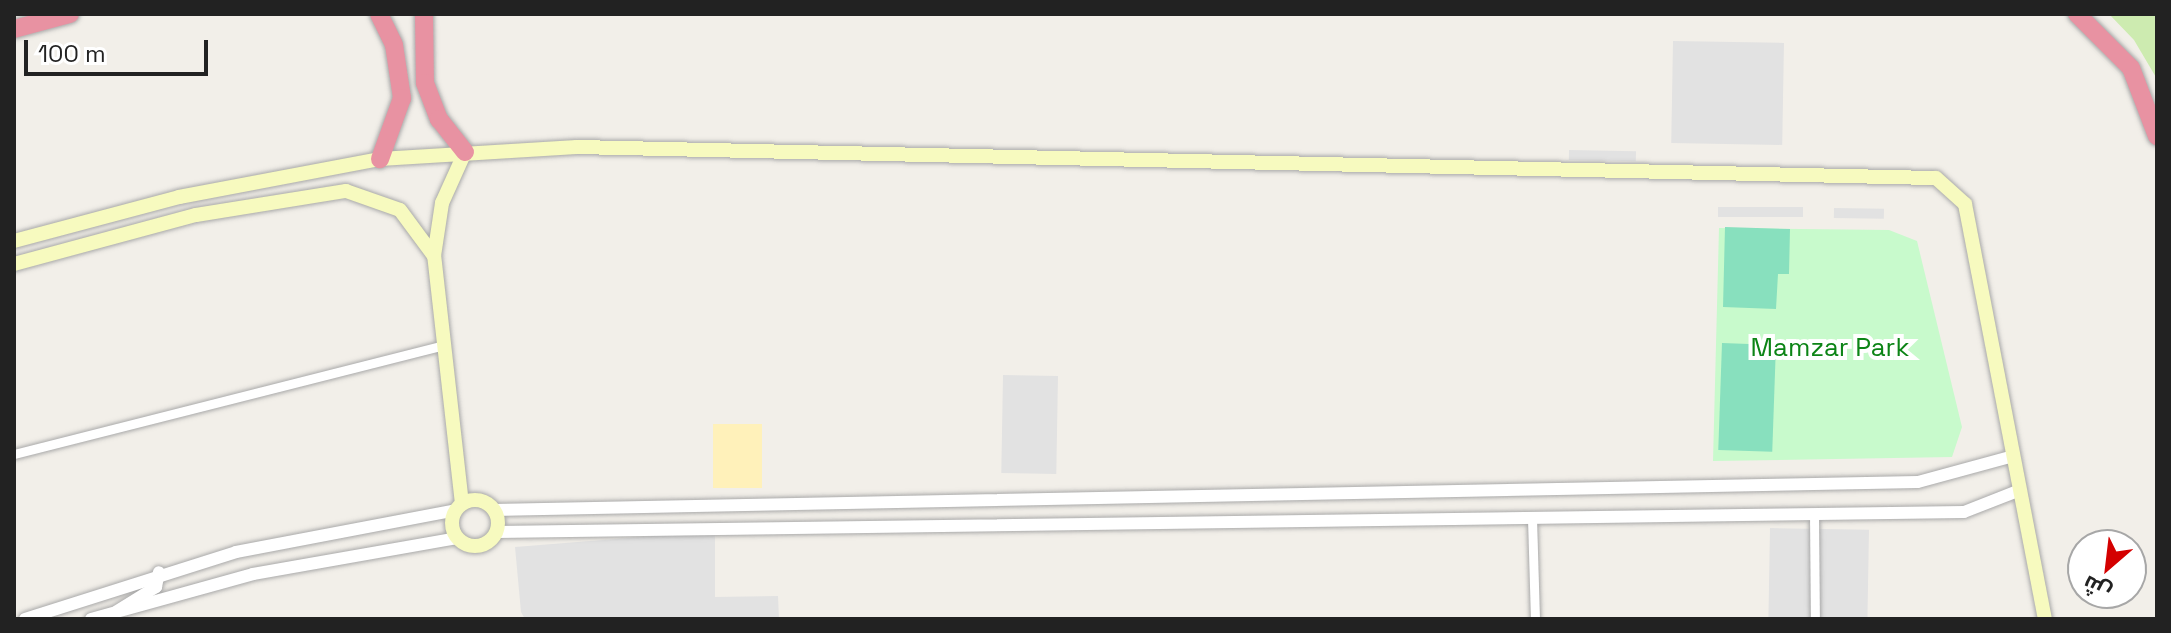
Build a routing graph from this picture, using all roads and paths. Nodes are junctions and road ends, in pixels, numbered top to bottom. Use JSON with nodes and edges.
{"nodes":[{"id":1,"x":70,"y":14,"type":"edge"},
{"id":2,"x":379,"y":14,"type":"edge"},
{"id":3,"x":424,"y":14,"type":"edge"},
{"id":4,"x":2077,"y":14,"type":"edge"},
{"id":5,"x":14,"y":29,"type":"edge"},
{"id":6,"x":2157,"y":136,"type":"edge"},
{"id":7,"x":465,"y":152,"type":"junction"},
{"id":8,"x":380,"y":159,"type":"junction"},
{"id":9,"x":14,"y":241,"type":"edge"},
{"id":10,"x":434,"y":256,"type":"junction"},
{"id":11,"x":14,"y":264,"type":"edge"},
{"id":12,"x":444,"y":345,"type":"junction"},
{"id":13,"x":14,"y":454,"type":"edge"},
{"id":14,"x":2014,"y":456,"type":"junction"},
{"id":15,"x":2020,"y":490,"type":"junction"},
{"id":16,"x":459,"y":507,"type":"junction"},
{"id":17,"x":493,"y":510,"type":"junction"},
{"id":18,"x":1814,"y":514,"type":"junction"},
{"id":19,"x":1532,"y":518,"type":"junction"},
{"id":20,"x":496,"y":532,"type":"junction"},
{"id":21,"x":457,"y":538,"type":"junction"},
{"id":22,"x":159,"y":572,"type":"junction"},
{"id":23,"x":117,"y":611,"type":"junction"},
{"id":24,"x":25,"y":619,"type":"edge"},
{"id":25,"x":91,"y":619,"type":"edge"},
{"id":26,"x":1535,"y":619,"type":"edge"},
{"id":27,"x":1815,"y":619,"type":"edge"},
{"id":28,"x":2045,"y":619,"type":"edge"}],
"edges":[{"from":1,"to":5,"type":"highway"},
{"from":2,"to":8,"type":"highway"},
{"from":3,"to":7,"type":"highway"},
{"from":4,"to":6,"type":"highway"},
{"from":7,"to":8,"type":"main road"},
{"from":7,"to":10,"type":"main road"},
{"from":7,"to":14,"type":"main road"},
{"from":8,"to":9,"type":"main road"},
{"from":10,"to":11,"type":"main road"},
{"from":10,"to":12,"type":"main road"},
{"from":12,"to":13,"type":"street"},
{"from":12,"to":16,"type":"main road"},
{"from":14,"to":15,"type":"main road"},
{"from":14,"to":17,"type":"street"},
{"from":15,"to":18,"type":"street"},
{"from":15,"to":28,"type":"main road"},
{"from":16,"to":17,"type":"main road"},
{"from":16,"to":21,"type":"main road"},
{"from":16,"to":22,"type":"street"},
{"from":17,"to":20,"type":"main road"},
{"from":18,"to":19,"type":"street"},
{"from":18,"to":27,"type":"street"},
{"from":19,"to":20,"type":"street"},
{"from":19,"to":26,"type":"street"},
{"from":20,"to":21,"type":"main road"},
{"from":21,"to":23,"type":"street"},
{"from":22,"to":23,"type":"street"},
{"from":22,"to":24,"type":"street"},
{"from":23,"to":25,"type":"street"}]}
